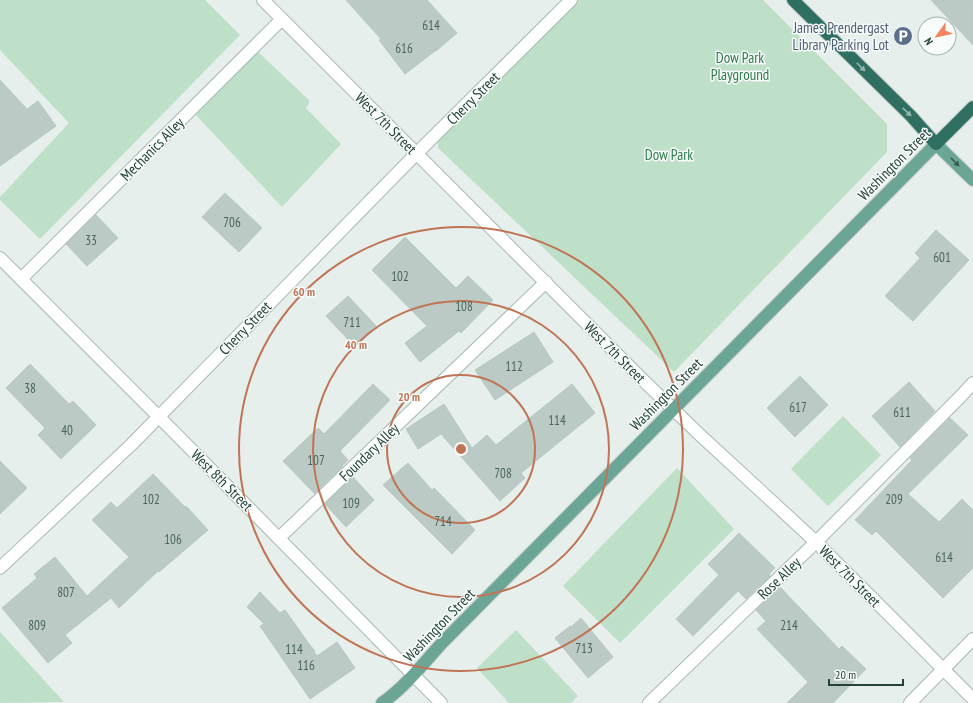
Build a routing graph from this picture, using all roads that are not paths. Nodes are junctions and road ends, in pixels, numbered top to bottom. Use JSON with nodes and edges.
{"nodes":[{"id":1,"x":263,"y":0,"type":"edge"},
{"id":2,"x":571,"y":0,"type":"edge"},
{"id":3,"x":793,"y":0,"type":"edge"},
{"id":4,"x":282,"y":19,"type":"junction"},
{"id":5,"x":973,"y":107,"type":"edge"},
{"id":6,"x":936,"y":144,"type":"junction"},
{"id":7,"x":417,"y":153,"type":"junction"},
{"id":8,"x":973,"y":180,"type":"edge"},
{"id":9,"x":0,"y":258,"type":"edge"},
{"id":10,"x":21,"y":279,"type":"junction"},
{"id":11,"x":546,"y":282,"type":"junction"},
{"id":12,"x":973,"y":383,"type":"edge"},
{"id":13,"x":673,"y":409,"type":"junction"},
{"id":14,"x":159,"y":417,"type":"junction"},
{"id":15,"x":279,"y":538,"type":"junction"},
{"id":16,"x":816,"y":542,"type":"junction"},
{"id":17,"x":0,"y":568,"type":"edge"},
{"id":18,"x":973,"y":639,"type":"edge"},
{"id":19,"x":943,"y":669,"type":"junction"},
{"id":20,"x":413,"y":675,"type":"junction"},
{"id":21,"x":973,"y":699,"type":"edge"},
{"id":22,"x":382,"y":703,"type":"edge"},
{"id":23,"x":441,"y":703,"type":"edge"},
{"id":24,"x":649,"y":703,"type":"edge"},
{"id":25,"x":910,"y":703,"type":"edge"}],
"edges":[{"from":1,"to":4,"type":"street","name":"West 7th Street"},
{"from":2,"to":7,"type":"street","name":"Cherry Street"},
{"from":3,"to":6,"type":"highway","one_way":true},
{"from":4,"to":7,"type":"street","name":"West 7th Street"},
{"from":4,"to":10,"type":"street","name":"Mechanics Alley"},
{"from":5,"to":6,"type":"highway","name":"Washington Street"},
{"from":6,"to":8,"type":"main road","one_way":true},
{"from":6,"to":13,"type":"main road","name":"Washington Street"},
{"from":7,"to":11,"type":"street","name":"West 7th Street"},
{"from":7,"to":14,"type":"street","name":"Cherry Street"},
{"from":9,"to":10,"type":"street","name":"West 8th Street"},
{"from":10,"to":14,"type":"street","name":"West 8th Street"},
{"from":11,"to":13,"type":"street","name":"West 7th Street"},
{"from":11,"to":15,"type":"street","name":"Foundary Alley"},
{"from":12,"to":16,"type":"street","name":"Rose Alley"},
{"from":13,"to":16,"type":"street","name":"West 7th Street"},
{"from":13,"to":20,"type":"main road","name":"Washington Street"},
{"from":14,"to":15,"type":"street","name":"West 8th Street"},
{"from":14,"to":17,"type":"street","name":"Cherry Street"},
{"from":15,"to":20,"type":"street","name":"West 8th Street"},
{"from":16,"to":19,"type":"street","name":"West 7th Street"},
{"from":16,"to":24,"type":"street","name":"Rose Alley"},
{"from":18,"to":19,"type":"street"},
{"from":19,"to":21,"type":"street","name":"West 7th Street"},
{"from":19,"to":25,"type":"street"},
{"from":20,"to":22,"type":"main road","name":"Washington Street"},
{"from":20,"to":23,"type":"street","name":"West 8th Street"}]}
